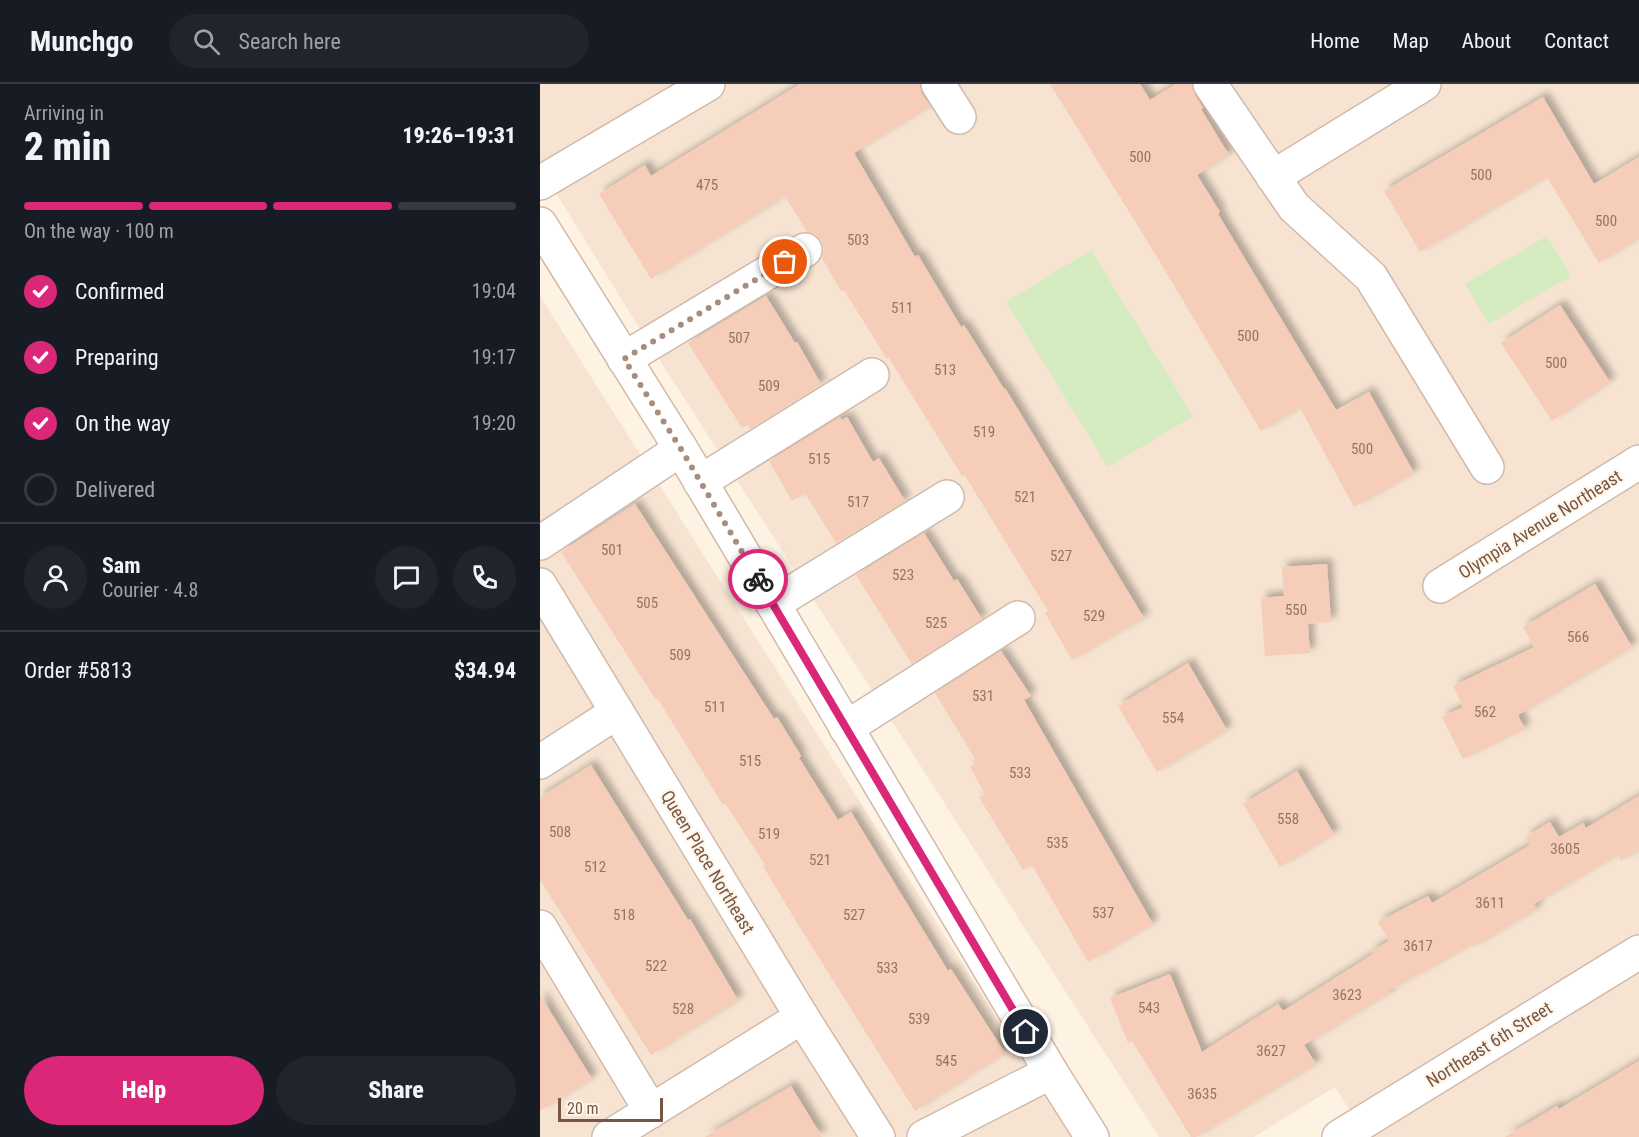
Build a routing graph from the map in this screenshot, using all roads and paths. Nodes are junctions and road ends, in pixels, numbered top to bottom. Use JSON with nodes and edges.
{"nodes":[{"id":1,"x":708,"y":84,"type":"edge"},
{"id":2,"x":938,"y":84,"type":"edge"},
{"id":3,"x":1210,"y":84,"type":"edge"},
{"id":4,"x":1424,"y":84,"type":"edge"},
{"id":5,"x":959,"y":117,"type":"dead end"},
{"id":6,"x":1273,"y":177,"type":"junction"},
{"id":7,"x":540,"y":183,"type":"edge"},
{"id":8,"x":541,"y":227,"type":"edge"},
{"id":9,"x":805,"y":250,"type":"dead end"},
{"id":10,"x":624,"y":359,"type":"junction"},
{"id":11,"x":872,"y":375,"type":"dead end"},
{"id":12,"x":681,"y":449,"type":"junction"},
{"id":13,"x":1639,"y":462,"type":"edge"},
{"id":14,"x":1487,"y":466,"type":"dead end"},
{"id":15,"x":700,"y":482,"type":"junction"},
{"id":16,"x":948,"y":497,"type":"dead end"},
{"id":17,"x":540,"y":543,"type":"edge"},
{"id":18,"x":540,"y":585,"type":"edge"},
{"id":19,"x":1440,"y":586,"type":"dead end"},
{"id":20,"x":772,"y":604,"type":"junction"},
{"id":21,"x":1018,"y":618,"type":"dead end"},
{"id":22,"x":617,"y":712,"type":"junction"},
{"id":23,"x":846,"y":728,"type":"junction"},
{"id":24,"x":540,"y":762,"type":"edge"},
{"id":25,"x":540,"y":927,"type":"edge"},
{"id":26,"x":1639,"y":952,"type":"edge"},
{"id":27,"x":802,"y":1017,"type":"junction"},
{"id":28,"x":1051,"y":1072,"type":"junction"},
{"id":29,"x":651,"y":1111,"type":"junction"},
{"id":30,"x":609,"y":1137,"type":"edge"},
{"id":31,"x":878,"y":1137,"type":"edge"},
{"id":32,"x":924,"y":1137,"type":"edge"},
{"id":33,"x":1092,"y":1137,"type":"edge"},
{"id":34,"x":1339,"y":1137,"type":"edge"}],
"edges":[{"from":1,"to":7,"type":"street"},
{"from":2,"to":5,"type":"street"},
{"from":3,"to":6,"type":"street"},
{"from":4,"to":6,"type":"street"},
{"from":6,"to":14,"type":"street"},
{"from":8,"to":10,"type":"street"},
{"from":9,"to":10,"type":"street"},
{"from":10,"to":12,"type":"street"},
{"from":11,"to":15,"type":"street"},
{"from":12,"to":15,"type":"street"},
{"from":12,"to":17,"type":"street"},
{"from":13,"to":19,"type":"street","name":"Olympia Avenue Northeast"},
{"from":15,"to":20,"type":"street"},
{"from":16,"to":20,"type":"street"},
{"from":18,"to":22,"type":"street","name":"Queen Place Northeast"},
{"from":20,"to":23,"type":"street"},
{"from":21,"to":23,"type":"street"},
{"from":22,"to":24,"type":"street"},
{"from":22,"to":27,"type":"street","name":"Queen Place Northeast"},
{"from":23,"to":28,"type":"street"},
{"from":25,"to":29,"type":"street"},
{"from":26,"to":34,"type":"street","name":"Northeast 6th Street"},
{"from":27,"to":29,"type":"street"},
{"from":27,"to":31,"type":"street","name":"Queen Place Northeast"},
{"from":28,"to":32,"type":"street"},
{"from":28,"to":33,"type":"street"},
{"from":29,"to":30,"type":"street"}]}
